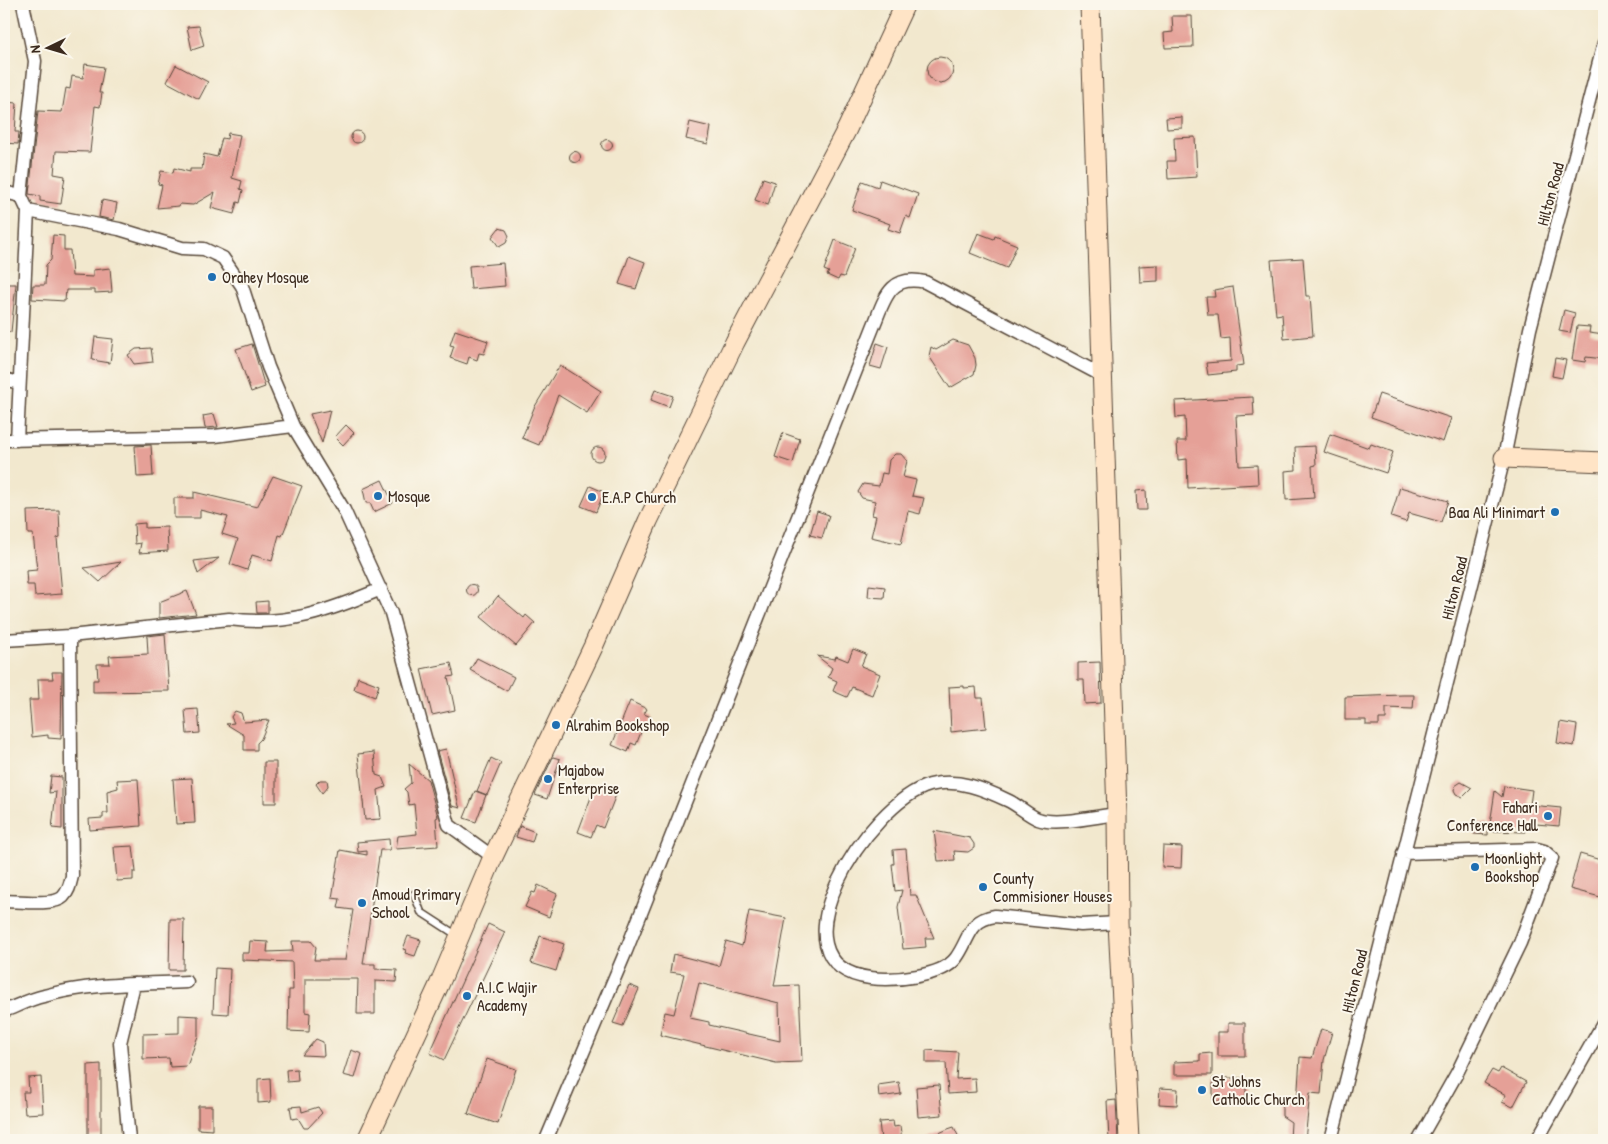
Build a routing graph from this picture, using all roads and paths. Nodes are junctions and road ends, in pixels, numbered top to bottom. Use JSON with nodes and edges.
{"nodes":[{"id":1,"x":23,"y":4,"type":"edge"},
{"id":2,"x":904,"y":4,"type":"edge"},
{"id":3,"x":1090,"y":4,"type":"edge"},
{"id":4,"x":1604,"y":43,"type":"edge"},
{"id":5,"x":4,"y":192,"type":"edge"},
{"id":6,"x":22,"y":196,"type":"junction"},
{"id":7,"x":28,"y":210,"type":"junction"},
{"id":8,"x":1103,"y":376,"type":"junction"},
{"id":9,"x":4,"y":379,"type":"edge"},
{"id":10,"x":19,"y":383,"type":"junction"},
{"id":11,"x":293,"y":426,"type":"junction"},
{"id":12,"x":10,"y":440,"type":"edge"},
{"id":13,"x":1504,"y":458,"type":"junction"},
{"id":14,"x":1604,"y":462,"type":"edge"},
{"id":15,"x":381,"y":589,"type":"junction"},
{"id":16,"x":70,"y":636,"type":"junction"},
{"id":17,"x":4,"y":640,"type":"edge"},
{"id":18,"x":1117,"y":814,"type":"junction"},
{"id":19,"x":1403,"y":853,"type":"junction"},
{"id":20,"x":493,"y":857,"type":"junction"},
{"id":21,"x":414,"y":894,"type":"dead end"},
{"id":22,"x":4,"y":901,"type":"edge"},
{"id":23,"x":1118,"y":923,"type":"junction"},
{"id":24,"x":459,"y":937,"type":"junction"},
{"id":25,"x":187,"y":982,"type":"dead end"},
{"id":26,"x":134,"y":984,"type":"junction"},
{"id":27,"x":4,"y":1011,"type":"edge"},
{"id":28,"x":1604,"y":1022,"type":"edge"},
{"id":29,"x":373,"y":1136,"type":"edge"},
{"id":30,"x":129,"y":1140,"type":"edge"},
{"id":31,"x":546,"y":1140,"type":"edge"},
{"id":32,"x":1129,"y":1140,"type":"edge"},
{"id":33,"x":1331,"y":1140,"type":"edge"},
{"id":34,"x":1419,"y":1140,"type":"edge"},
{"id":35,"x":1537,"y":1140,"type":"edge"}],
"edges":[{"from":1,"to":6,"type":"street"},
{"from":2,"to":20,"type":"street"},
{"from":3,"to":8,"type":"street"},
{"from":4,"to":13,"type":"street","name":"Hilton Road"},
{"from":5,"to":6,"type":"street"},
{"from":6,"to":7,"type":"street"},
{"from":7,"to":10,"type":"street"},
{"from":7,"to":11,"type":"street"},
{"from":8,"to":18,"type":"street"},
{"from":8,"to":31,"type":"street"},
{"from":9,"to":10,"type":"street"},
{"from":10,"to":12,"type":"street"},
{"from":11,"to":12,"type":"street"},
{"from":11,"to":15,"type":"street"},
{"from":13,"to":14,"type":"street"},
{"from":13,"to":19,"type":"street","name":"Hilton Road"},
{"from":15,"to":16,"type":"street"},
{"from":15,"to":20,"type":"street"},
{"from":16,"to":17,"type":"street"},
{"from":16,"to":22,"type":"street"},
{"from":18,"to":23,"type":"street"},
{"from":18,"to":23,"type":"street"},
{"from":19,"to":33,"type":"street","name":"Hilton Road"},
{"from":19,"to":34,"type":"street"},
{"from":20,"to":24,"type":"street"},
{"from":21,"to":24,"type":"lane"},
{"from":23,"to":32,"type":"street"},
{"from":24,"to":29,"type":"street"},
{"from":25,"to":26,"type":"street"},
{"from":26,"to":27,"type":"street"},
{"from":26,"to":30,"type":"street"},
{"from":28,"to":35,"type":"street"}]}
